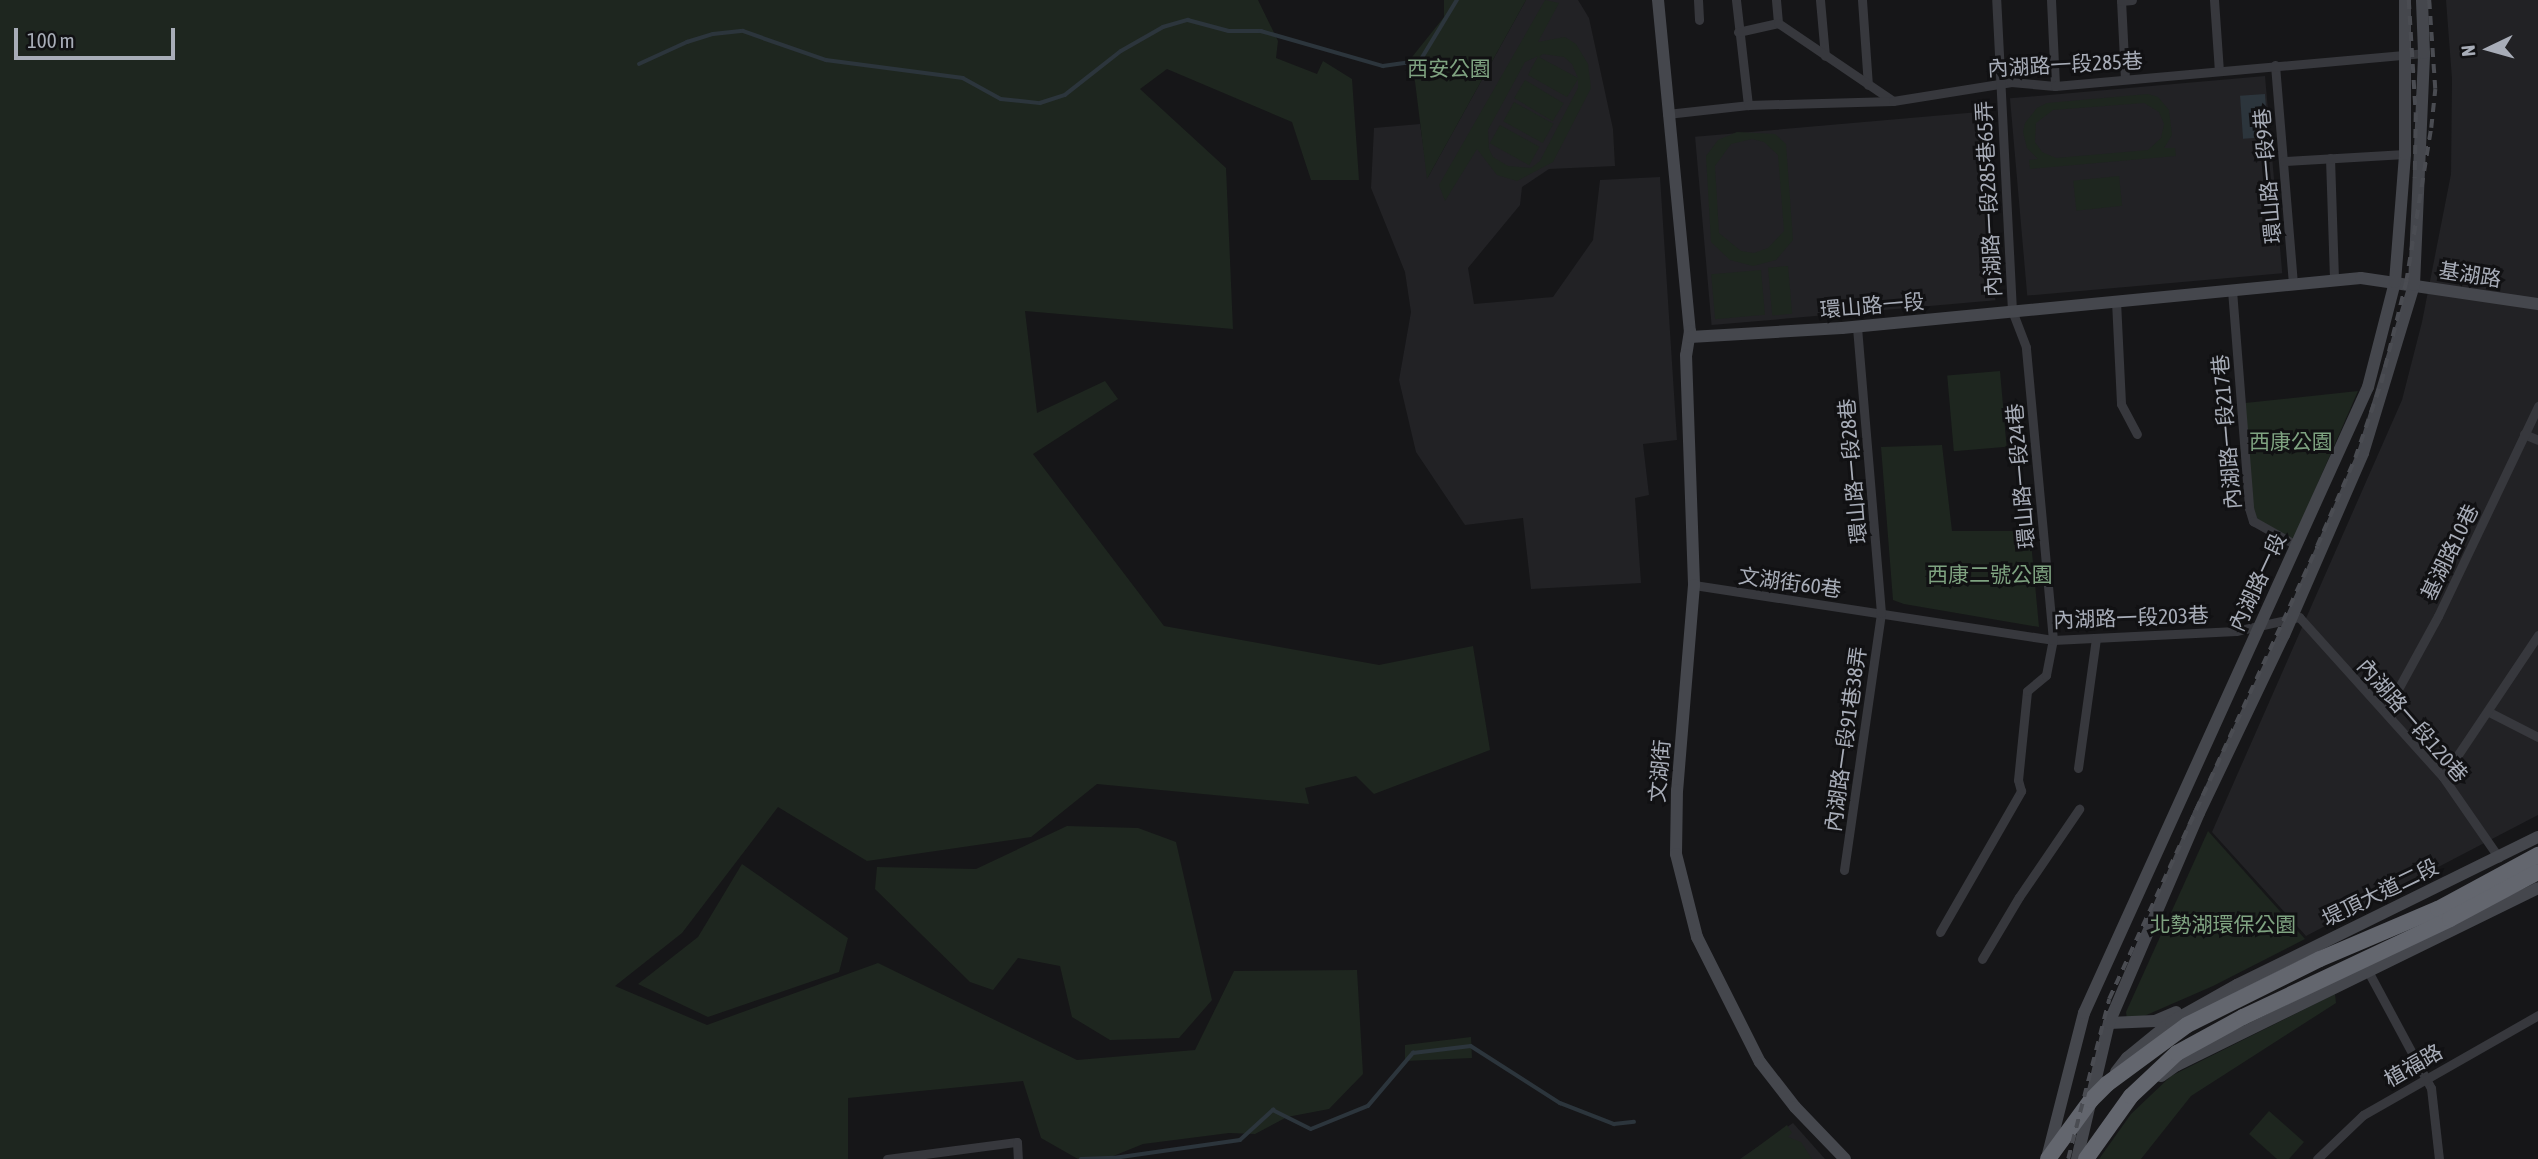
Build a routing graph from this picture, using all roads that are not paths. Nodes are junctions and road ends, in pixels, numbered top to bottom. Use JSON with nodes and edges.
{"nodes":[{"id":1,"x":1658,"y":0,"type":"edge"},
{"id":2,"x":1698,"y":0,"type":"edge"},
{"id":3,"x":1736,"y":0,"type":"edge"},
{"id":4,"x":1776,"y":0,"type":"edge"},
{"id":5,"x":1820,"y":0,"type":"edge"},
{"id":6,"x":1862,"y":0,"type":"edge"},
{"id":7,"x":1996,"y":0,"type":"edge"},
{"id":8,"x":2051,"y":0,"type":"edge"},
{"id":9,"x":2121,"y":0,"type":"edge"},
{"id":10,"x":2132,"y":0,"type":"edge"},
{"id":11,"x":2214,"y":0,"type":"edge"},
{"id":12,"x":2405,"y":0,"type":"edge"},
{"id":13,"x":2423,"y":0,"type":"edge"},
{"id":14,"x":1699,"y":20,"type":"dead end"},
{"id":15,"x":1778,"y":23,"type":"junction"},
{"id":16,"x":1738,"y":32,"type":"junction"},
{"id":17,"x":2424,"y":53,"type":"junction"},
{"id":18,"x":2406,"y":54,"type":"junction"},
{"id":19,"x":1825,"y":56,"type":"junction"},
{"id":20,"x":2275,"y":65,"type":"junction"},
{"id":21,"x":2219,"y":71,"type":"junction"},
{"id":22,"x":2125,"y":79,"type":"junction"},
{"id":23,"x":1999,"y":84,"type":"junction"},
{"id":24,"x":1868,"y":85,"type":"junction"},
{"id":25,"x":2055,"y":86,"type":"junction"},
{"id":26,"x":1893,"y":101,"type":"junction"},
{"id":27,"x":1748,"y":105,"type":"junction"},
{"id":28,"x":1667,"y":114,"type":"junction"},
{"id":29,"x":2405,"y":154,"type":"junction"},
{"id":30,"x":2330,"y":158,"type":"junction"},
{"id":31,"x":2284,"y":161,"type":"junction"},
{"id":32,"x":2334,"y":281,"type":"junction"},
{"id":33,"x":2395,"y":282,"type":"junction"},
{"id":34,"x":2293,"y":284,"type":"junction"},
{"id":35,"x":2414,"y":285,"type":"junction"},
{"id":36,"x":2232,"y":290,"type":"junction"},
{"id":37,"x":2116,"y":301,"type":"junction"},
{"id":38,"x":2538,"y":304,"type":"edge"},
{"id":39,"x":2012,"y":312,"type":"junction"},
{"id":40,"x":1857,"y":326,"type":"junction"},
{"id":41,"x":1690,"y":337,"type":"junction"},
{"id":42,"x":2538,"y":406,"type":"edge"},
{"id":43,"x":2137,"y":434,"type":"dead end"},
{"id":44,"x":2524,"y":434,"type":"junction"},
{"id":45,"x":2538,"y":440,"type":"edge"},
{"id":46,"x":2296,"y":545,"type":"junction"},
{"id":47,"x":1694,"y":586,"type":"junction"},
{"id":48,"x":1881,"y":613,"type":"junction"},
{"id":49,"x":2291,"y":618,"type":"junction"},
{"id":50,"x":2257,"y":625,"type":"junction"},
{"id":51,"x":2538,"y":635,"type":"edge"},
{"id":52,"x":2096,"y":638,"type":"junction"},
{"id":53,"x":2053,"y":640,"type":"junction"},
{"id":54,"x":2386,"y":711,"type":"junction"},
{"id":55,"x":2489,"y":712,"type":"junction"},
{"id":56,"x":2538,"y":737,"type":"edge"},
{"id":57,"x":2078,"y":768,"type":"dead end"},
{"id":58,"x":2443,"y":777,"type":"junction"},
{"id":59,"x":2079,"y":809,"type":"dead end"},
{"id":60,"x":2538,"y":837,"type":"edge"},
{"id":61,"x":2538,"y":855,"type":"edge"},
{"id":62,"x":2499,"y":858,"type":"junction"},
{"id":63,"x":1844,"y":870,"type":"dead end"},
{"id":64,"x":2538,"y":872,"type":"edge"},
{"id":65,"x":2538,"y":888,"type":"edge"},
{"id":66,"x":1940,"y":932,"type":"dead end"},
{"id":67,"x":1982,"y":960,"type":"dead end"},
{"id":68,"x":2369,"y":973,"type":"junction"},
{"id":69,"x":2237,"y":985,"type":"junction"},
{"id":70,"x":2538,"y":1015,"type":"edge"},
{"id":71,"x":2109,"y":1023,"type":"junction"},
{"id":72,"x":2426,"y":1077,"type":"junction"},
{"id":73,"x":2107,"y":1084,"type":"junction"},
{"id":74,"x":2132,"y":1096,"type":"junction"},
{"id":75,"x":2091,"y":1100,"type":"junction"},
{"id":76,"x":940,"y":1156,"type":"edge"},
{"id":77,"x":887,"y":1159,"type":"edge"},
{"id":78,"x":1018,"y":1159,"type":"edge"},
{"id":79,"x":1845,"y":1159,"type":"edge"},
{"id":80,"x":2047,"y":1159,"type":"edge"},
{"id":81,"x":2077,"y":1159,"type":"edge"},
{"id":82,"x":2086,"y":1159,"type":"edge"},
{"id":83,"x":2317,"y":1159,"type":"edge"},
{"id":84,"x":2439,"y":1159,"type":"edge"}],
"edges":[{"from":1,"to":28,"type":"street"},
{"from":2,"to":14,"type":"street"},
{"from":3,"to":16,"type":"street"},
{"from":4,"to":15,"type":"street"},
{"from":5,"to":19,"type":"street"},
{"from":6,"to":24,"type":"street"},
{"from":7,"to":23,"type":"street","name":"內湖路一段285巷65弄"},
{"from":8,"to":25,"type":"street"},
{"from":9,"to":10,"type":"street"},
{"from":9,"to":22,"type":"street"},
{"from":11,"to":21,"type":"street"},
{"from":12,"to":18,"type":"street","name":"內湖路一段"},
{"from":13,"to":17,"type":"street","name":"內湖路一段"},
{"from":15,"to":16,"type":"street"},
{"from":15,"to":19,"type":"street"},
{"from":16,"to":27,"type":"street"},
{"from":17,"to":18,"type":"street","name":"內湖路一段285巷"},
{"from":17,"to":35,"type":"street","name":"內湖路一段"},
{"from":18,"to":20,"type":"street","name":"內湖路一段285巷"},
{"from":18,"to":29,"type":"street","name":"內湖路一段"},
{"from":19,"to":24,"type":"street"},
{"from":20,"to":21,"type":"street","name":"內湖路一段285巷"},
{"from":20,"to":31,"type":"street","name":"環山路一段9巷"},
{"from":21,"to":22,"type":"street","name":"內湖路一段285巷"},
{"from":22,"to":25,"type":"street","name":"內湖路一段285巷"},
{"from":23,"to":25,"type":"street","name":"內湖路一段285巷"},
{"from":23,"to":26,"type":"street","name":"內湖路一段285巷"},
{"from":23,"to":39,"type":"street","name":"內湖路一段285巷65弄"},
{"from":24,"to":26,"type":"street"},
{"from":26,"to":27,"type":"street","name":"內湖路一段285巷"},
{"from":27,"to":28,"type":"street","name":"內湖路一段285巷"},
{"from":28,"to":41,"type":"street"},
{"from":29,"to":30,"type":"street"},
{"from":29,"to":33,"type":"street","name":"內湖路一段"},
{"from":30,"to":31,"type":"street"},
{"from":30,"to":32,"type":"street"},
{"from":31,"to":34,"type":"street","name":"環山路一段9巷"},
{"from":32,"to":33,"type":"street","name":"環山路一段"},
{"from":32,"to":34,"type":"street","name":"環山路一段"},
{"from":33,"to":35,"type":"street","name":"基湖路"},
{"from":33,"to":46,"type":"street","name":"內湖路一段"},
{"from":34,"to":36,"type":"street","name":"環山路一段"},
{"from":35,"to":38,"type":"street","name":"基湖路"},
{"from":35,"to":49,"type":"street","name":"內湖路一段"},
{"from":36,"to":37,"type":"street","name":"環山路一段"},
{"from":36,"to":46,"type":"street","name":"內湖路一段217巷"},
{"from":37,"to":39,"type":"street","name":"環山路一段"},
{"from":37,"to":43,"type":"street"},
{"from":39,"to":40,"type":"street","name":"環山路一段"},
{"from":39,"to":53,"type":"street","name":"環山路一段24巷"},
{"from":40,"to":41,"type":"street","name":"環山路一段"},
{"from":40,"to":48,"type":"street","name":"環山路一段28巷"},
{"from":41,"to":47,"type":"street","name":"文湖街"},
{"from":42,"to":44,"type":"street","name":"基湖路10巷"},
{"from":44,"to":45,"type":"street"},
{"from":44,"to":54,"type":"street","name":"基湖路10巷"},
{"from":46,"to":50,"type":"street","name":"內湖路一段"},
{"from":47,"to":48,"type":"street","name":"文湖街60巷"},
{"from":47,"to":79,"type":"street","name":"文湖街"},
{"from":48,"to":53,"type":"street","name":"內湖路一段203巷"},
{"from":48,"to":63,"type":"street","name":"內湖路一段91巷38弄"},
{"from":49,"to":50,"type":"street","name":"內湖路一段203巷"},
{"from":49,"to":54,"type":"street","name":"內湖路一段120巷"},
{"from":49,"to":71,"type":"street","name":"內湖路一段"},
{"from":50,"to":52,"type":"street","name":"內湖路一段203巷"},
{"from":50,"to":80,"type":"street","name":"內湖路一段"},
{"from":51,"to":55,"type":"street"},
{"from":52,"to":53,"type":"street","name":"內湖路一段203巷"},
{"from":52,"to":57,"type":"street"},
{"from":53,"to":66,"type":"street","name":"環山路一段24巷"},
{"from":54,"to":58,"type":"street","name":"內湖路一段120巷"},
{"from":55,"to":56,"type":"street"},
{"from":55,"to":58,"type":"street"},
{"from":58,"to":62,"type":"street","name":"內湖路一段120巷"},
{"from":59,"to":67,"type":"street"},
{"from":60,"to":62,"type":"street","name":"堤頂大道二段"},
{"from":61,"to":73,"type":"highway","name":"堤頂大道二段"},
{"from":62,"to":69,"type":"street","name":"堤頂大道二段"},
{"from":64,"to":74,"type":"highway"},
{"from":65,"to":68,"type":"street"},
{"from":68,"to":72,"type":"street"},
{"from":68,"to":74,"type":"street"},
{"from":69,"to":71,"type":"street"},
{"from":69,"to":73,"type":"street","name":"堤頂大道二段"},
{"from":70,"to":72,"type":"street","name":"植福路"},
{"from":71,"to":75,"type":"street","name":"內湖路一段"},
{"from":72,"to":83,"type":"street","name":"植福路"},
{"from":72,"to":84,"type":"street"},
{"from":73,"to":75,"type":"highway","name":"堤頂大道二段"},
{"from":74,"to":82,"type":"highway"},
{"from":75,"to":80,"type":"highway","name":"堤頂大道二段"},
{"from":75,"to":81,"type":"street","name":"內湖路一段"},
{"from":76,"to":77,"type":"street"},
{"from":76,"to":78,"type":"street"}]}
